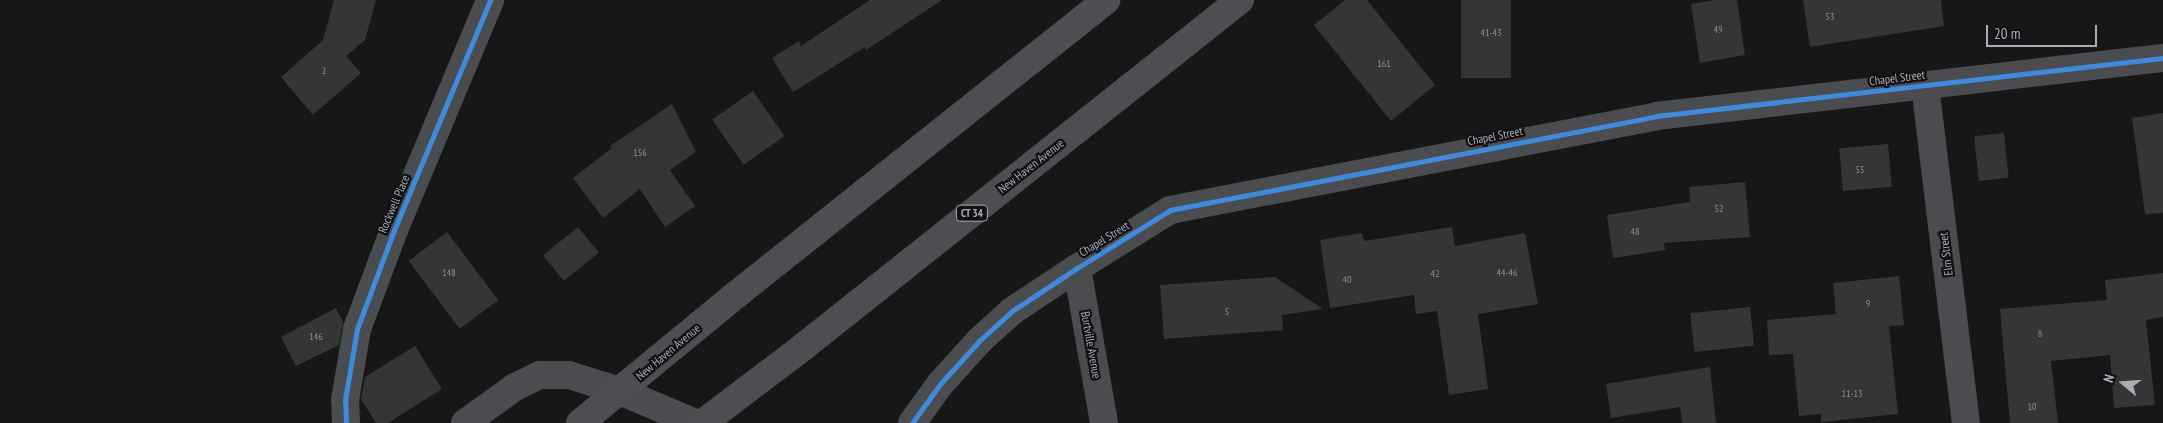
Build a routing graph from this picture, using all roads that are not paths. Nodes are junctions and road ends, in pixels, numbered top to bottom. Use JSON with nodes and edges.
{"nodes":[{"id":1,"x":490,"y":0,"type":"edge"},
{"id":2,"x":1106,"y":0,"type":"edge"},
{"id":3,"x":1240,"y":0,"type":"edge"},
{"id":4,"x":2163,"y":58,"type":"edge"},
{"id":5,"x":1925,"y":85,"type":"junction"},
{"id":6,"x":1077,"y":268,"type":"junction"},
{"id":7,"x":620,"y":391,"type":"junction"},
{"id":8,"x":346,"y":423,"type":"edge"},
{"id":9,"x":465,"y":423,"type":"edge"},
{"id":10,"x":580,"y":423,"type":"edge"},
{"id":11,"x":695,"y":423,"type":"edge"},
{"id":12,"x":703,"y":423,"type":"edge"},
{"id":13,"x":912,"y":423,"type":"edge"},
{"id":14,"x":1104,"y":423,"type":"edge"},
{"id":15,"x":1966,"y":423,"type":"edge"}],
"edges":[{"from":1,"to":8,"type":"street","name":"Rockwell Place"},
{"from":2,"to":7,"type":"highway","name":"New Haven Avenue"},
{"from":3,"to":12,"type":"highway","name":"New Haven Avenue","number":"CT 34"},
{"from":4,"to":5,"type":"street","name":"Chapel Street"},
{"from":5,"to":6,"type":"street","name":"Chapel Street"},
{"from":5,"to":15,"type":"street","name":"Elm Street"},
{"from":6,"to":13,"type":"street","name":"Chapel Street"},
{"from":6,"to":14,"type":"street","name":"Burtville Avenue"},
{"from":7,"to":9,"type":"street"},
{"from":7,"to":10,"type":"highway","name":"New Haven Avenue"},
{"from":7,"to":11,"type":"street"}]}
